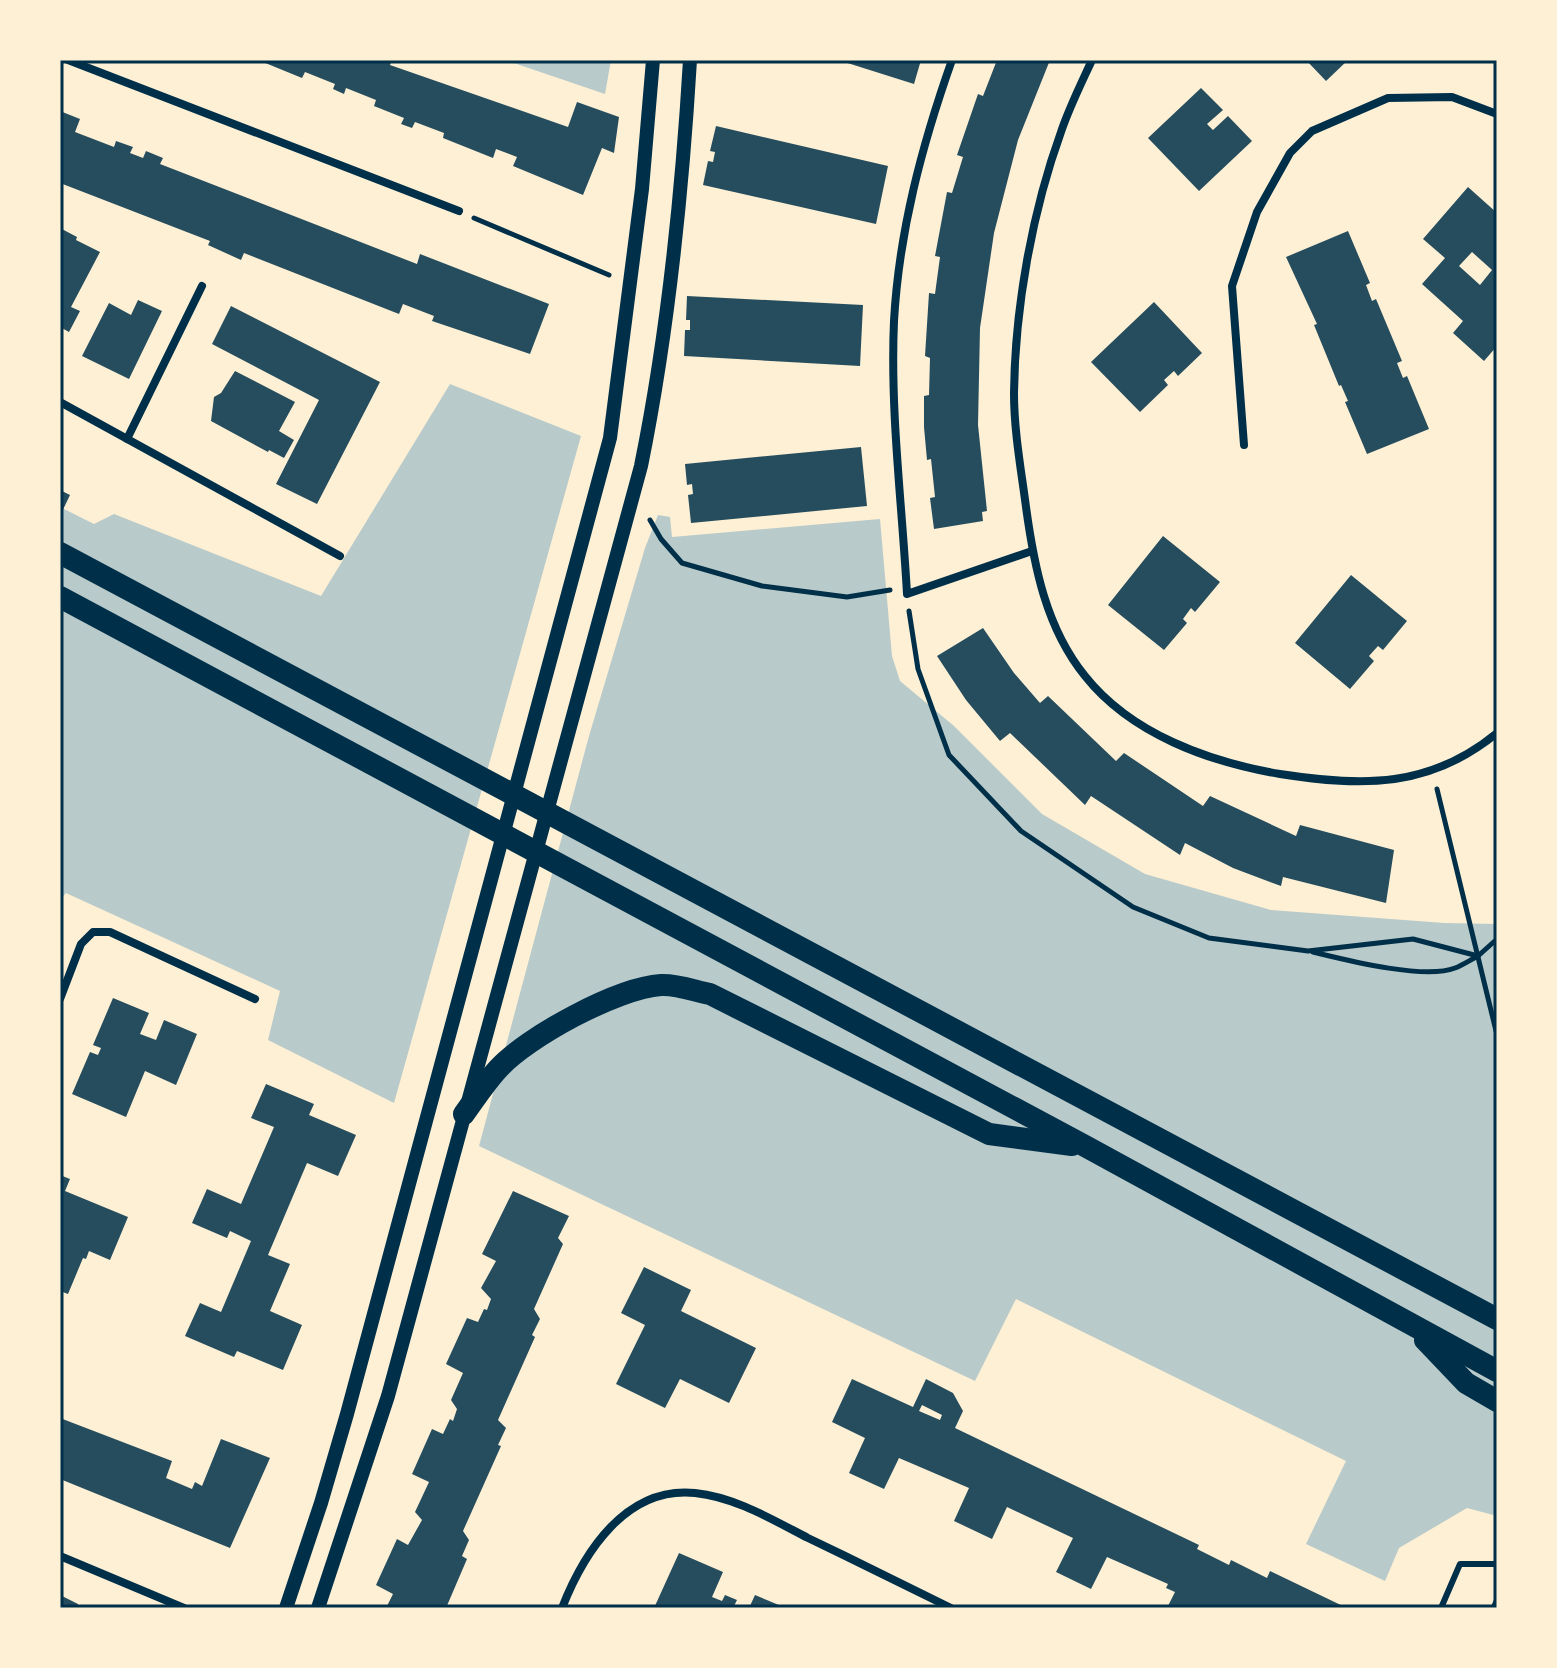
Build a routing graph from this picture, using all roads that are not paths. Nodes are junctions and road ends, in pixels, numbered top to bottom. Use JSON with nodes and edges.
{"nodes":[{"id":1,"x":68,"y":60,"type":"edge"},
{"id":2,"x":653,"y":60,"type":"edge"},
{"id":3,"x":690,"y":60,"type":"edge"},
{"id":4,"x":952,"y":60,"type":"edge"},
{"id":5,"x":1092,"y":60,"type":"edge"},
{"id":6,"x":1497,"y":114,"type":"edge"},
{"id":7,"x":459,"y":211,"type":"road end"},
{"id":8,"x":202,"y":286,"type":"dead end"},
{"id":9,"x":60,"y":402,"type":"edge"},
{"id":10,"x":127,"y":439,"type":"junction"},
{"id":11,"x":1244,"y":445,"type":"dead end"},
{"id":12,"x":1032,"y":551,"type":"junction"},
{"id":13,"x":60,"y":553,"type":"edge"},
{"id":14,"x":340,"y":556,"type":"dead end"},
{"id":15,"x":60,"y":597,"type":"edge"},
{"id":16,"x":1497,"y":733,"type":"edge"},
{"id":17,"x":60,"y":999,"type":"edge"},
{"id":18,"x":255,"y":999,"type":"dead end"},
{"id":19,"x":464,"y":1114,"type":"junction"},
{"id":20,"x":1085,"y":1146,"type":"junction"},
{"id":21,"x":1426,"y":1281,"type":"junction"},
{"id":22,"x":1497,"y":1302,"type":"edge"},
{"id":23,"x":1497,"y":1319,"type":"edge"},
{"id":24,"x":1411,"y":1324,"type":"junction"},
{"id":25,"x":1497,"y":1371,"type":"edge"},
{"id":26,"x":1497,"y":1401,"type":"edge"},
{"id":27,"x":60,"y":1556,"type":"edge"},
{"id":28,"x":1497,"y":1564,"type":"edge"},
{"id":29,"x":184,"y":1608,"type":"edge"},
{"id":30,"x":286,"y":1608,"type":"edge"},
{"id":31,"x":318,"y":1608,"type":"edge"},
{"id":32,"x":562,"y":1608,"type":"edge"},
{"id":33,"x":951,"y":1608,"type":"edge"},
{"id":34,"x":1441,"y":1608,"type":"edge"}],
"edges":[{"from":1,"to":7,"type":"street"},
{"from":2,"to":30,"type":"street"},
{"from":3,"to":19,"type":"street"},
{"from":4,"to":12,"type":"street"},
{"from":5,"to":12,"type":"street"},
{"from":6,"to":11,"type":"street"},
{"from":8,"to":10,"type":"street"},
{"from":9,"to":10,"type":"street"},
{"from":10,"to":14,"type":"street"},
{"from":12,"to":16,"type":"street"},
{"from":13,"to":21,"type":"highway"},
{"from":15,"to":20,"type":"highway"},
{"from":17,"to":18,"type":"street"},
{"from":19,"to":20,"type":"highway"},
{"from":19,"to":31,"type":"street"},
{"from":20,"to":24,"type":"highway"},
{"from":21,"to":22,"type":"highway"},
{"from":21,"to":23,"type":"highway"},
{"from":24,"to":25,"type":"highway"},
{"from":24,"to":26,"type":"highway"},
{"from":27,"to":29,"type":"street"},
{"from":28,"to":34,"type":"lane"},
{"from":32,"to":33,"type":"street"}]}
